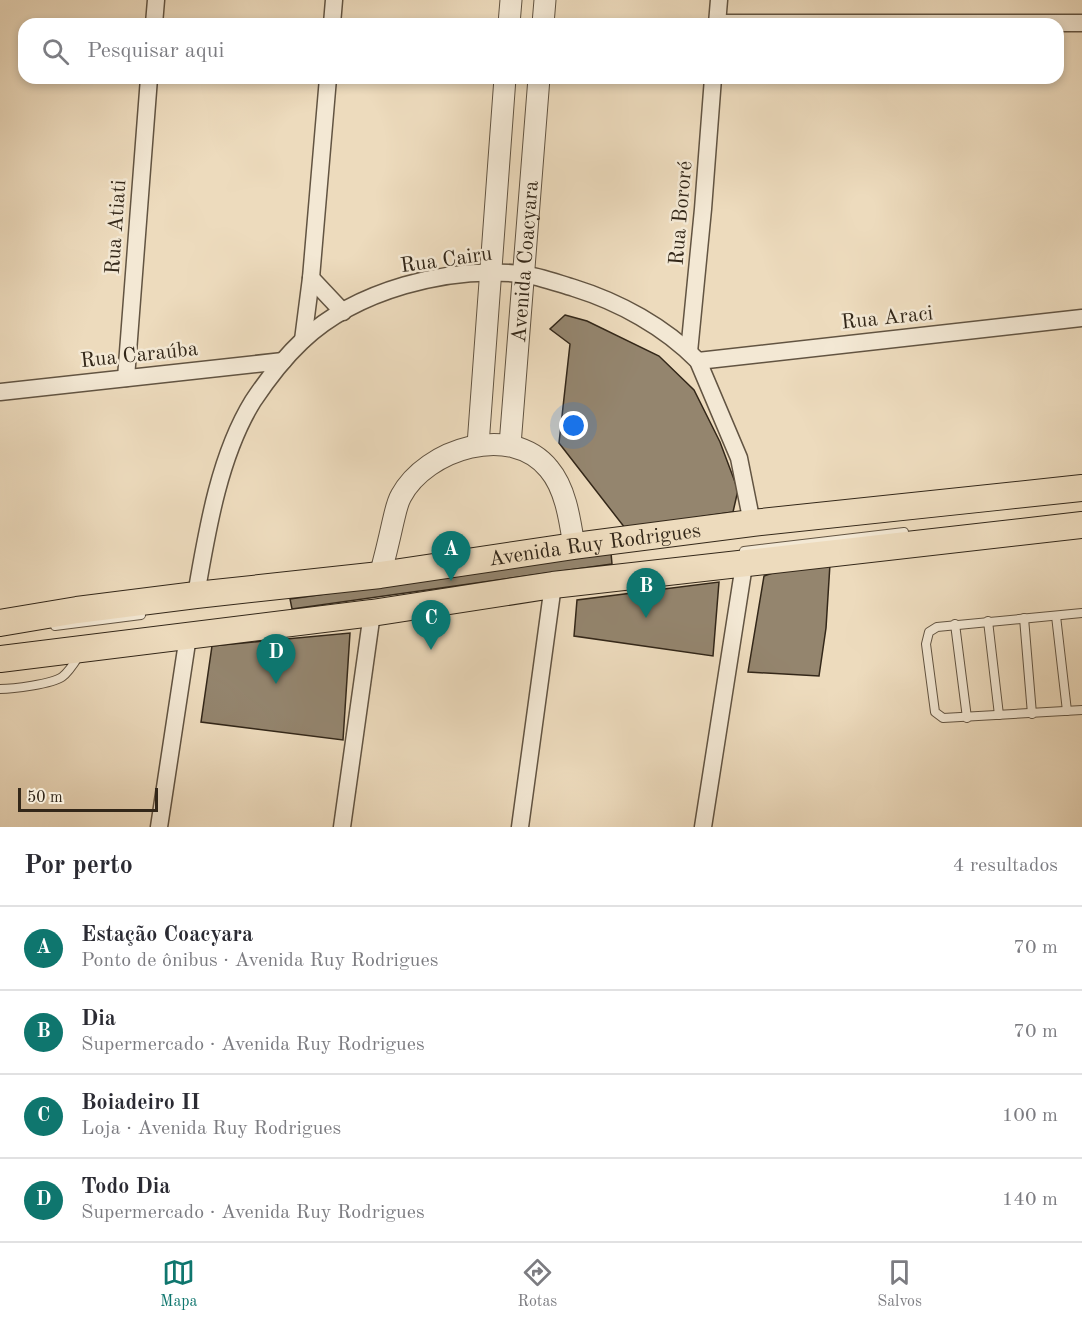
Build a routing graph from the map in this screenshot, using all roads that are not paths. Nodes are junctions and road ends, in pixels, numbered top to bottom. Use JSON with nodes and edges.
{"nodes":[{"id":1,"x":156,"y":0,"type":"edge"},
{"id":2,"x":334,"y":0,"type":"edge"},
{"id":3,"x":511,"y":0,"type":"edge"},
{"id":4,"x":544,"y":0,"type":"edge"},
{"id":5,"x":719,"y":0,"type":"edge"},
{"id":6,"x":154,"y":18,"type":"edge"},
{"id":7,"x":332,"y":18,"type":"edge"},
{"id":8,"x":510,"y":18,"type":"edge"},
{"id":9,"x":543,"y":18,"type":"edge"},
{"id":10,"x":718,"y":18,"type":"edge"},
{"id":11,"x":1064,"y":23,"type":"edge"},
{"id":12,"x":1082,"y":23,"type":"edge"},
{"id":13,"x":149,"y":84,"type":"edge"},
{"id":14,"x":328,"y":84,"type":"edge"},
{"id":15,"x":505,"y":84,"type":"edge"},
{"id":16,"x":539,"y":84,"type":"edge"},
{"id":17,"x":713,"y":84,"type":"edge"},
{"id":18,"x":491,"y":272,"type":"junction"},
{"id":19,"x":524,"y":274,"type":"junction"},
{"id":20,"x":312,"y":278,"type":"junction"},
{"id":21,"x":343,"y":312,"type":"junction"},
{"id":22,"x":1082,"y":318,"type":"edge"},
{"id":23,"x":303,"y":340,"type":"junction"},
{"id":24,"x":693,"y":357,"type":"junction"},
{"id":25,"x":283,"y":361,"type":"junction"},
{"id":26,"x":126,"y":378,"type":"junction"},
{"id":27,"x":0,"y":392,"type":"edge"},
{"id":28,"x":478,"y":445,"type":"junction"},
{"id":29,"x":510,"y":445,"type":"junction"},
{"id":30,"x":1082,"y":488,"type":"edge"},
{"id":31,"x":752,"y":523,"type":"junction"},
{"id":32,"x":1082,"y":525,"type":"edge"},
{"id":33,"x":917,"y":531,"type":"dead end"},
{"id":34,"x":574,"y":546,"type":"junction"},
{"id":35,"x":646,"y":546,"type":"dead end"},
{"id":36,"x":743,"y":556,"type":"junction"},
{"id":37,"x":634,"y":566,"type":"dead end"},
{"id":38,"x":380,"y":575,"type":"junction"},
{"id":39,"x":553,"y":585,"type":"junction"},
{"id":40,"x":434,"y":594,"type":"dead end"},
{"id":41,"x":196,"y":595,"type":"junction"},
{"id":42,"x":286,"y":595,"type":"dead end"},
{"id":43,"x":372,"y":613,"type":"junction"},
{"id":44,"x":1082,"y":613,"type":"edge"},
{"id":45,"x":148,"y":614,"type":"dead end"},
{"id":46,"x":1056,"y":616,"type":"junction"},
{"id":47,"x":1024,"y":618,"type":"junction"},
{"id":48,"x":988,"y":621,"type":"junction"},
{"id":49,"x":0,"y":623,"type":"edge"},
{"id":50,"x":955,"y":624,"type":"junction"},
{"id":51,"x":45,"y":628,"type":"dead end"},
{"id":52,"x":188,"y":636,"type":"junction"},
{"id":53,"x":84,"y":648,"type":"junction"},
{"id":54,"x":0,"y":659,"type":"edge"},
{"id":55,"x":0,"y":689,"type":"edge"},
{"id":56,"x":1082,"y":710,"type":"edge"},
{"id":57,"x":1067,"y":711,"type":"junction"},
{"id":58,"x":1032,"y":714,"type":"junction"},
{"id":59,"x":999,"y":716,"type":"junction"},
{"id":60,"x":967,"y":718,"type":"junction"},
{"id":61,"x":159,"y":827,"type":"edge"},
{"id":62,"x":342,"y":827,"type":"edge"},
{"id":63,"x":520,"y":827,"type":"edge"},
{"id":64,"x":703,"y":827,"type":"edge"}],
"edges":[{"from":1,"to":6,"type":"street"},
{"from":2,"to":7,"type":"street"},
{"from":3,"to":8,"type":"street"},
{"from":4,"to":9,"type":"street"},
{"from":5,"to":10,"type":"street"},
{"from":11,"to":12,"type":"street"},
{"from":13,"to":26,"type":"street","name":"Rua Atiati"},
{"from":14,"to":20,"type":"street"},
{"from":15,"to":18,"type":"street","name":"Avenida Coacyara"},
{"from":16,"to":19,"type":"street","name":"Avenida Coacyara"},
{"from":17,"to":24,"type":"street","name":"Rua Bororé"},
{"from":18,"to":19,"type":"street","name":"Rua Cairu"},
{"from":18,"to":21,"type":"street","name":"Rua Cairu"},
{"from":18,"to":28,"type":"street","name":"Avenida Coacyara"},
{"from":19,"to":24,"type":"street","name":"Rua Cairu"},
{"from":19,"to":29,"type":"street","name":"Avenida Coacyara"},
{"from":20,"to":21,"type":"street"},
{"from":20,"to":23,"type":"street"},
{"from":21,"to":23,"type":"street","name":"Rua Cairu"},
{"from":22,"to":24,"type":"street","name":"Rua Araci"},
{"from":23,"to":25,"type":"street","name":"Rua Cairu"},
{"from":24,"to":31,"type":"street"},
{"from":25,"to":26,"type":"street","name":"Rua Caraúba"},
{"from":25,"to":41,"type":"street","name":"Rua Cairu"},
{"from":26,"to":27,"type":"street","name":"Rua Caraúba"},
{"from":28,"to":29,"type":"street"},
{"from":28,"to":38,"type":"street"},
{"from":29,"to":34,"type":"street"},
{"from":30,"to":31,"type":"main road","name":"Avenida Ruy Rodrigues"},
{"from":31,"to":34,"type":"main road","name":"Avenida Ruy Rodrigues"},
{"from":31,"to":36,"type":"main road"},
{"from":32,"to":36,"type":"main road","name":"Avenida Ruy Rodrigues"},
{"from":33,"to":36,"type":"lane"},
{"from":34,"to":38,"type":"main road","name":"Avenida Ruy Rodrigues"},
{"from":35,"to":42,"type":"lane"},
{"from":36,"to":39,"type":"main road","name":"Avenida Ruy Rodrigues"},
{"from":36,"to":64,"type":"street"},
{"from":37,"to":40,"type":"lane"},
{"from":38,"to":41,"type":"main road","name":"Avenida Ruy Rodrigues"},
{"from":39,"to":43,"type":"main road","name":"Avenida Ruy Rodrigues"},
{"from":39,"to":63,"type":"street"},
{"from":41,"to":49,"type":"main road","name":"Avenida Ruy Rodrigues"},
{"from":41,"to":52,"type":"main road"},
{"from":43,"to":52,"type":"main road","name":"Avenida Ruy Rodrigues"},
{"from":43,"to":62,"type":"street"},
{"from":44,"to":46,"type":"lane"},
{"from":45,"to":51,"type":"lane"},
{"from":46,"to":47,"type":"lane"},
{"from":46,"to":57,"type":"lane"},
{"from":47,"to":48,"type":"lane"},
{"from":47,"to":58,"type":"lane"},
{"from":48,"to":50,"type":"lane"},
{"from":48,"to":59,"type":"lane"},
{"from":50,"to":60,"type":"lane"},
{"from":50,"to":60,"type":"lane"},
{"from":52,"to":53,"type":"main road","name":"Avenida Ruy Rodrigues"},
{"from":52,"to":61,"type":"street"},
{"from":53,"to":54,"type":"main road","name":"Avenida Ruy Rodrigues"},
{"from":53,"to":55,"type":"lane"},
{"from":56,"to":57,"type":"lane"},
{"from":57,"to":58,"type":"lane"},
{"from":58,"to":59,"type":"lane"},
{"from":59,"to":60,"type":"lane"}]}
